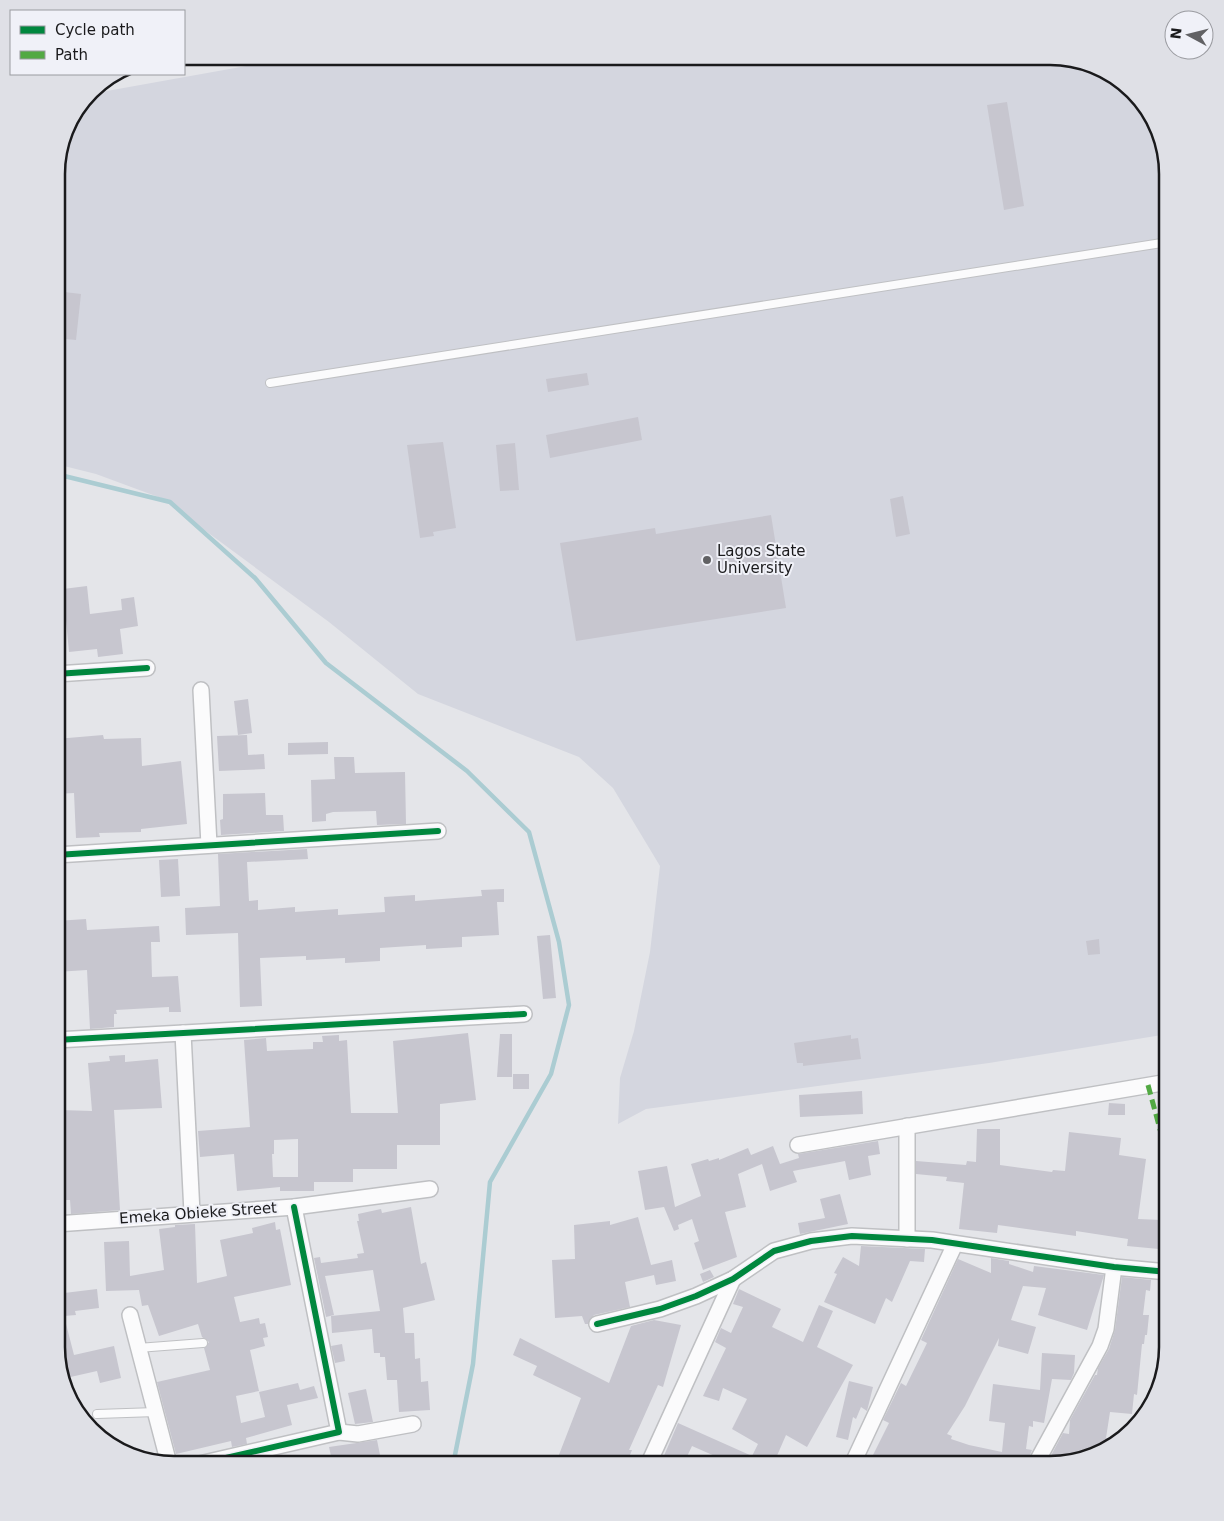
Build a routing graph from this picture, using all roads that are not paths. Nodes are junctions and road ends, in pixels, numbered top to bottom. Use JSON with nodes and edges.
{"nodes":[{"id":1,"x":1159,"y":243,"type":"edge"},
{"id":2,"x":270,"y":383,"type":"dead end"},
{"id":3,"x":147,"y":668,"type":"dead end"},
{"id":4,"x":65,"y":673,"type":"edge"},
{"id":5,"x":201,"y":690,"type":"dead end"},
{"id":6,"x":438,"y":831,"type":"dead end"},
{"id":7,"x":209,"y":845,"type":"junction"},
{"id":8,"x":65,"y":855,"type":"edge"},
{"id":9,"x":524,"y":1014,"type":"dead end"},
{"id":10,"x":183,"y":1033,"type":"junction"},
{"id":11,"x":65,"y":1040,"type":"edge"},
{"id":12,"x":1159,"y":1084,"type":"edge"},
{"id":13,"x":908,"y":1126,"type":"junction"},
{"id":14,"x":798,"y":1145,"type":"dead end"},
{"id":15,"x":430,"y":1189,"type":"dead end"},
{"id":16,"x":294,"y":1207,"type":"junction"},
{"id":17,"x":192,"y":1213,"type":"junction"},
{"id":18,"x":65,"y":1223,"type":"edge"},
{"id":19,"x":907,"y":1239,"type":"junction"},
{"id":20,"x":955,"y":1244,"type":"junction"},
{"id":21,"x":1114,"y":1267,"type":"junction"},
{"id":22,"x":1159,"y":1271,"type":"edge"},
{"id":23,"x":734,"y":1279,"type":"junction"},
{"id":24,"x":130,"y":1315,"type":"dead end"},
{"id":25,"x":598,"y":1324,"type":"dead end"},
{"id":26,"x":203,"y":1343,"type":"dead end"},
{"id":27,"x":138,"y":1348,"type":"junction"},
{"id":28,"x":156,"y":1412,"type":"junction"},
{"id":29,"x":97,"y":1414,"type":"dead end"},
{"id":30,"x":413,"y":1424,"type":"dead end"},
{"id":31,"x":339,"y":1432,"type":"junction"},
{"id":32,"x":168,"y":1456,"type":"edge"},
{"id":33,"x":234,"y":1456,"type":"edge"},
{"id":34,"x":652,"y":1456,"type":"edge"},
{"id":35,"x":856,"y":1456,"type":"edge"},
{"id":36,"x":1040,"y":1456,"type":"edge"}],
"edges":[{"from":1,"to":2,"type":"lane"},
{"from":3,"to":4,"type":"street"},
{"from":5,"to":7,"type":"street"},
{"from":6,"to":7,"type":"street"},
{"from":7,"to":8,"type":"street"},
{"from":9,"to":10,"type":"street"},
{"from":10,"to":11,"type":"street"},
{"from":10,"to":17,"type":"street"},
{"from":12,"to":13,"type":"street"},
{"from":13,"to":14,"type":"street"},
{"from":13,"to":19,"type":"street"},
{"from":15,"to":16,"type":"street","name":"Emeka Obieke Street"},
{"from":16,"to":17,"type":"street","name":"Emeka Obieke Street"},
{"from":16,"to":31,"type":"street"},
{"from":17,"to":18,"type":"street","name":"Emeka Obieke Street"},
{"from":19,"to":20,"type":"street"},
{"from":19,"to":23,"type":"street"},
{"from":20,"to":21,"type":"street"},
{"from":20,"to":35,"type":"street"},
{"from":21,"to":22,"type":"street"},
{"from":21,"to":36,"type":"street"},
{"from":23,"to":25,"type":"street"},
{"from":23,"to":34,"type":"street"},
{"from":24,"to":27,"type":"street"},
{"from":26,"to":27,"type":"lane"},
{"from":27,"to":28,"type":"street"},
{"from":28,"to":29,"type":"lane"},
{"from":28,"to":32,"type":"street"},
{"from":30,"to":31,"type":"street"},
{"from":31,"to":33,"type":"street"}]}
